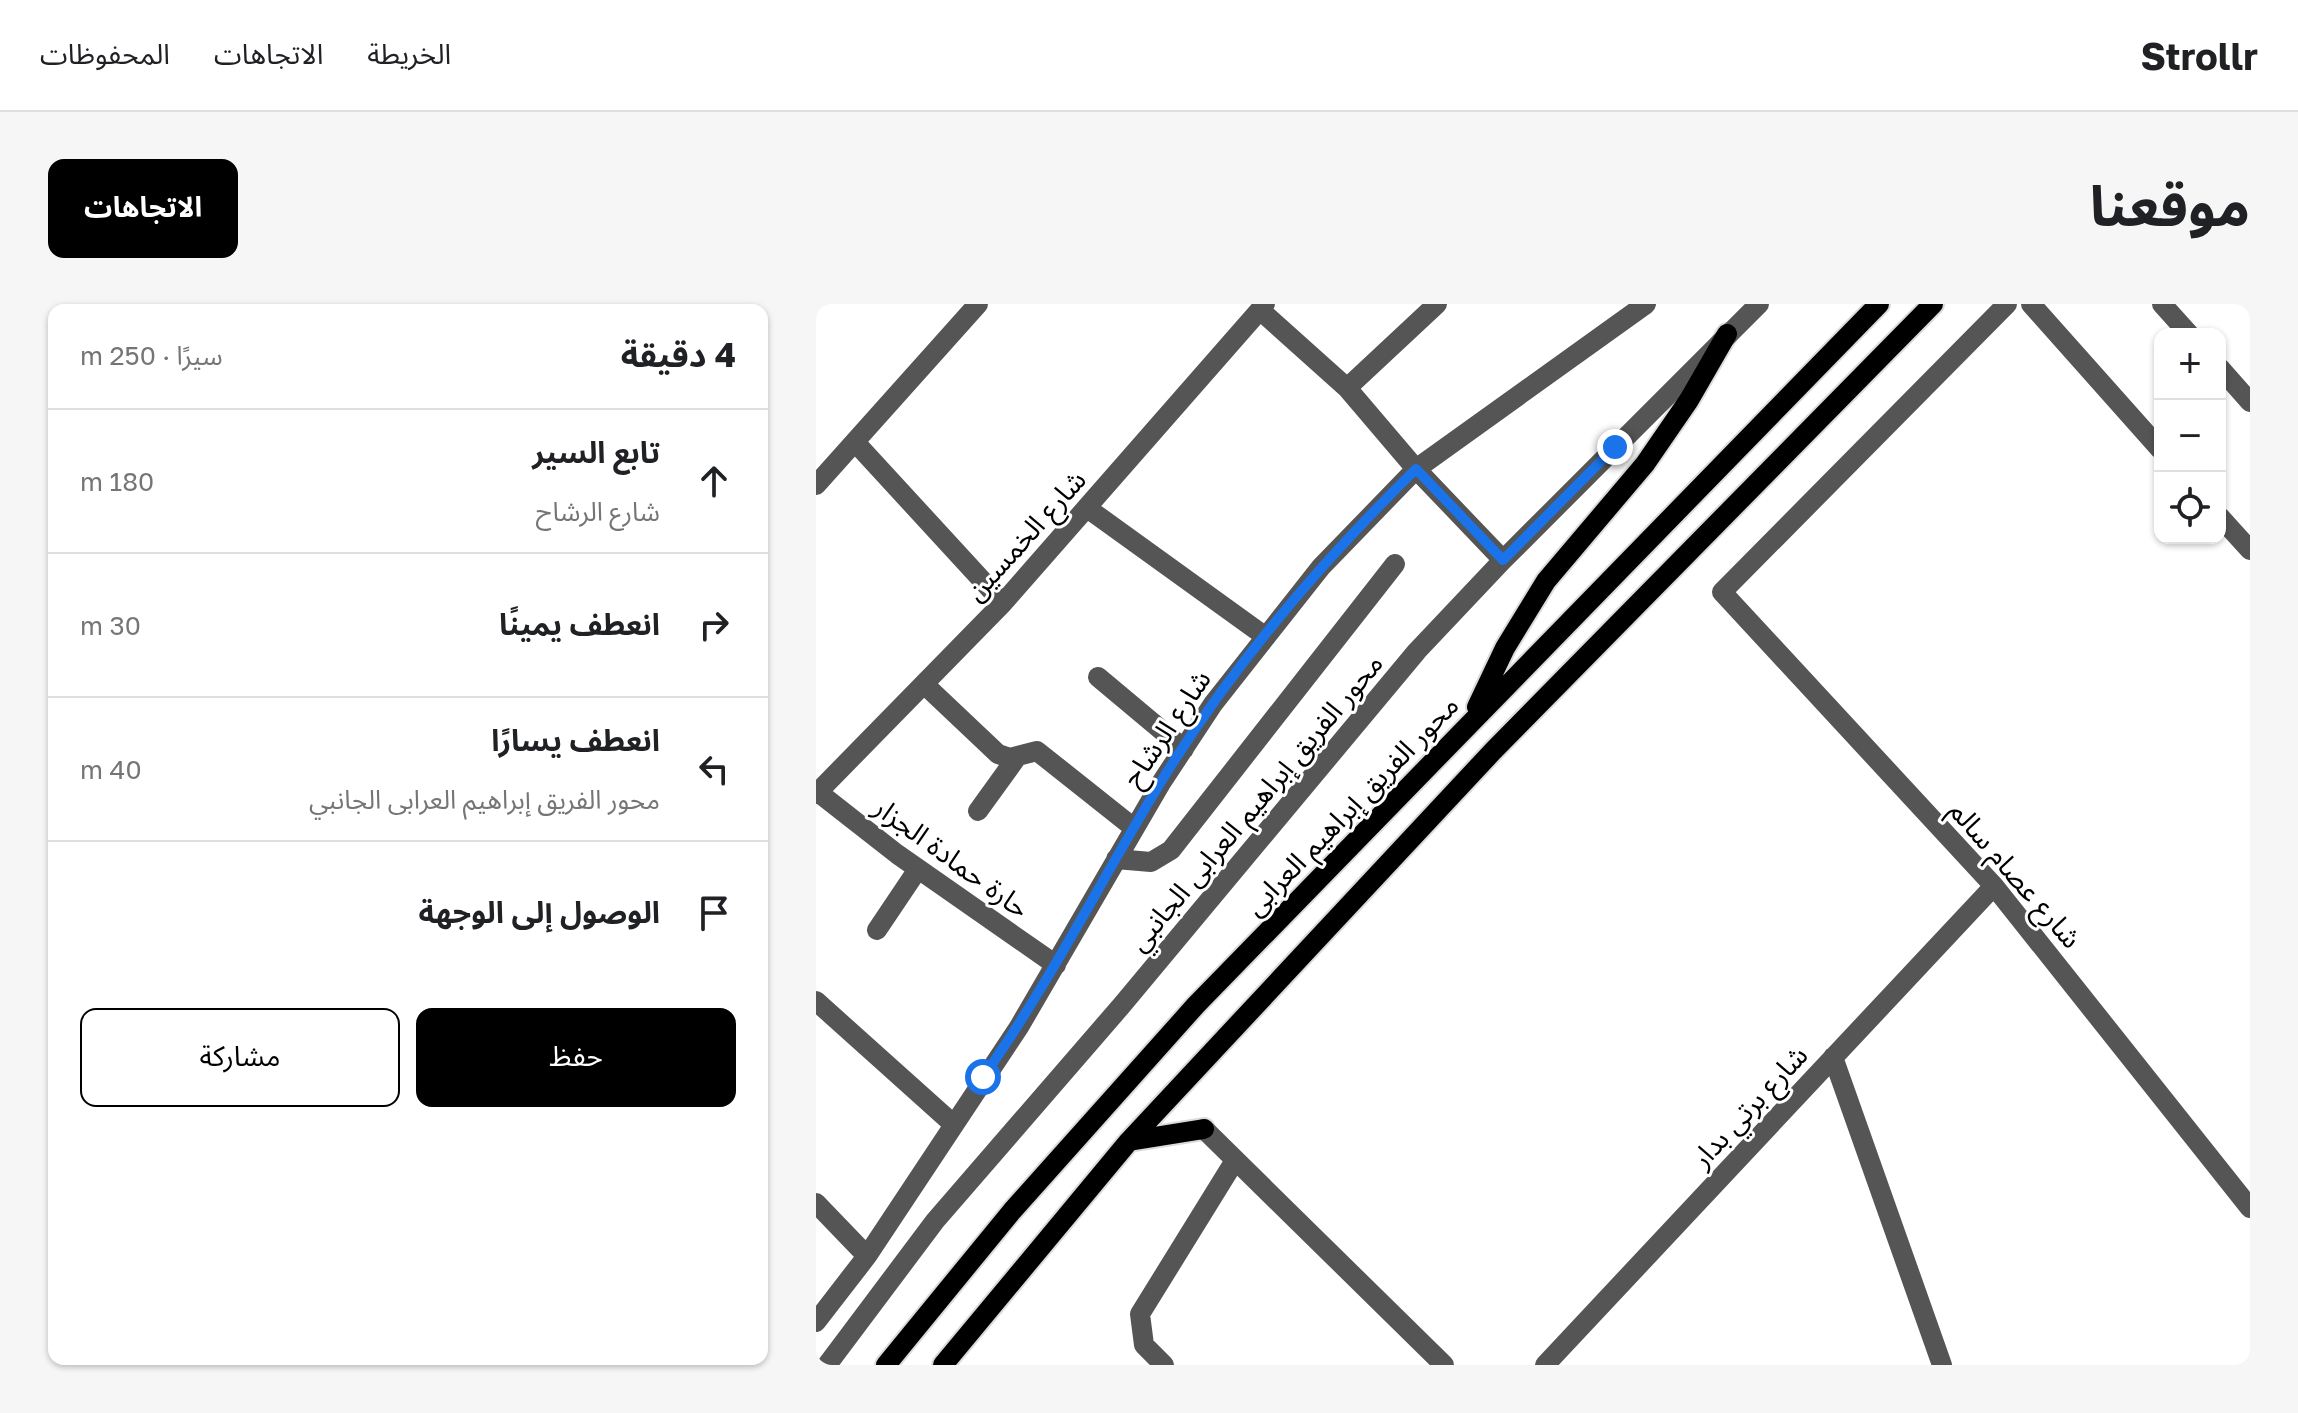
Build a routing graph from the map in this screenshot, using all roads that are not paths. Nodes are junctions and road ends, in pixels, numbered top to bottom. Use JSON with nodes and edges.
{"nodes":[{"id":1,"x":978,"y":304,"type":"edge"},
{"id":2,"x":1437,"y":304,"type":"edge"},
{"id":3,"x":1646,"y":304,"type":"edge"},
{"id":4,"x":1759,"y":304,"type":"edge"},
{"id":5,"x":1879,"y":304,"type":"edge"},
{"id":6,"x":1933,"y":304,"type":"edge"},
{"id":7,"x":2007,"y":304,"type":"edge"},
{"id":8,"x":2031,"y":304,"type":"edge"},
{"id":9,"x":2162,"y":304,"type":"edge"},
{"id":10,"x":1262,"y":307,"type":"edge"},
{"id":11,"x":2184,"y":328,"type":"edge"},
{"id":12,"x":1727,"y":334,"type":"junction"},
{"id":13,"x":2226,"y":373,"type":"edge"},
{"id":14,"x":1347,"y":388,"type":"junction"},
{"id":15,"x":2246,"y":389,"type":"edge"},
{"id":16,"x":855,"y":442,"type":"junction"},
{"id":17,"x":2154,"y":442,"type":"edge"},
{"id":18,"x":1416,"y":469,"type":"junction"},
{"id":19,"x":816,"y":485,"type":"edge"},
{"id":20,"x":1087,"y":508,"type":"junction"},
{"id":21,"x":2226,"y":524,"type":"edge"},
{"id":22,"x":2250,"y":550,"type":"edge"},
{"id":23,"x":1503,"y":560,"type":"junction"},
{"id":24,"x":1395,"y":564,"type":"dead end"},
{"id":25,"x":1003,"y":603,"type":"junction"},
{"id":26,"x":1266,"y":637,"type":"junction"},
{"id":27,"x":1098,"y":677,"type":"dead end"},
{"id":28,"x":924,"y":684,"type":"junction"},
{"id":29,"x":1473,"y":719,"type":"junction"},
{"id":30,"x":1184,"y":749,"type":"junction"},
{"id":31,"x":1017,"y":757,"type":"junction"},
{"id":32,"x":817,"y":793,"type":"edge"},
{"id":33,"x":978,"y":811,"type":"dead end"},
{"id":34,"x":1134,"y":828,"type":"junction"},
{"id":35,"x":1116,"y":859,"type":"junction"},
{"id":36,"x":918,"y":869,"type":"junction"},
{"id":37,"x":1994,"y":886,"type":"junction"},
{"id":38,"x":877,"y":930,"type":"dead end"},
{"id":39,"x":1056,"y":965,"type":"junction"},
{"id":40,"x":816,"y":1001,"type":"edge"},
{"id":41,"x":1833,"y":1057,"type":"junction"},
{"id":42,"x":952,"y":1123,"type":"junction"},
{"id":43,"x":1204,"y":1129,"type":"joint"},
{"id":44,"x":1129,"y":1141,"type":"junction"},
{"id":45,"x":1234,"y":1162,"type":"junction"},
{"id":46,"x":816,"y":1203,"type":"edge"},
{"id":47,"x":2250,"y":1208,"type":"edge"},
{"id":48,"x":867,"y":1256,"type":"junction"},
{"id":49,"x":816,"y":1322,"type":"edge"},
{"id":50,"x":827,"y":1365,"type":"edge"},
{"id":51,"x":886,"y":1365,"type":"edge"},
{"id":52,"x":943,"y":1365,"type":"edge"},
{"id":53,"x":1164,"y":1365,"type":"edge"},
{"id":54,"x":1444,"y":1365,"type":"edge"},
{"id":55,"x":1545,"y":1365,"type":"edge"},
{"id":56,"x":1942,"y":1365,"type":"edge"}],
"edges":[{"from":1,"to":16,"type":"street"},
{"from":2,"to":14,"type":"street"},
{"from":3,"to":18,"type":"street","name":"شارع الرشاح"},
{"from":4,"to":12,"type":"street","name":"محور الفريق إبراهيم العرابى الجانبي"},
{"from":5,"to":29,"type":"main road","name":"محور الفريق إبراهيم العرابى"},
{"from":6,"to":44,"type":"main road"},
{"from":7,"to":37,"type":"street","name":"شارع عصام سالم"},
{"from":8,"to":17,"type":"street"},
{"from":9,"to":11,"type":"street"},
{"from":10,"to":14,"type":"street"},
{"from":10,"to":20,"type":"street","name":"شارع الخمسين"},
{"from":12,"to":23,"type":"street","name":"محور الفريق إبراهيم العرابى الجانبي"},
{"from":12,"to":29,"type":"main road"},
{"from":13,"to":15,"type":"street"},
{"from":14,"to":18,"type":"street"},
{"from":16,"to":19,"type":"street"},
{"from":16,"to":25,"type":"street"},
{"from":18,"to":23,"type":"street"},
{"from":18,"to":26,"type":"street","name":"شارع الرشاح"},
{"from":20,"to":25,"type":"street","name":"شارع الخمسين"},
{"from":20,"to":26,"type":"street"},
{"from":21,"to":22,"type":"street"},
{"from":23,"to":50,"type":"street","name":"محور الفريق إبراهيم العرابى الجانبي"},
{"from":24,"to":35,"type":"street"},
{"from":25,"to":28,"type":"street","name":"شارع الخمسين"},
{"from":26,"to":30,"type":"street","name":"شارع الرشاح"},
{"from":27,"to":30,"type":"street"},
{"from":28,"to":31,"type":"street"},
{"from":28,"to":32,"type":"street","name":"شارع الخمسين"},
{"from":29,"to":51,"type":"main road","name":"محور الفريق إبراهيم العرابى"},
{"from":30,"to":34,"type":"street","name":"شارع الرشاح"},
{"from":31,"to":33,"type":"street"},
{"from":31,"to":34,"type":"street"},
{"from":32,"to":36,"type":"street","name":"حارة حمادة الجزار"},
{"from":34,"to":35,"type":"street","name":"شارع الرشاح"},
{"from":35,"to":39,"type":"street","name":"شارع الرشاح"},
{"from":36,"to":38,"type":"street"},
{"from":36,"to":39,"type":"street","name":"حارة حمادة الجزار"},
{"from":37,"to":41,"type":"street","name":"شارع برتي بدار"},
{"from":37,"to":47,"type":"street","name":"شارع عصام سالم"},
{"from":39,"to":42,"type":"street","name":"شارع الرشاح"},
{"from":40,"to":42,"type":"street"},
{"from":41,"to":55,"type":"street","name":"شارع برتي بدار"},
{"from":41,"to":56,"type":"street"},
{"from":42,"to":48,"type":"street","name":"شارع الرشاح"},
{"from":43,"to":44,"type":"main road"},
{"from":43,"to":45,"type":"street"},
{"from":44,"to":52,"type":"main road"},
{"from":45,"to":53,"type":"street"},
{"from":45,"to":54,"type":"street"},
{"from":46,"to":48,"type":"street"},
{"from":48,"to":49,"type":"street","name":"شارع الرشاح"}]}
